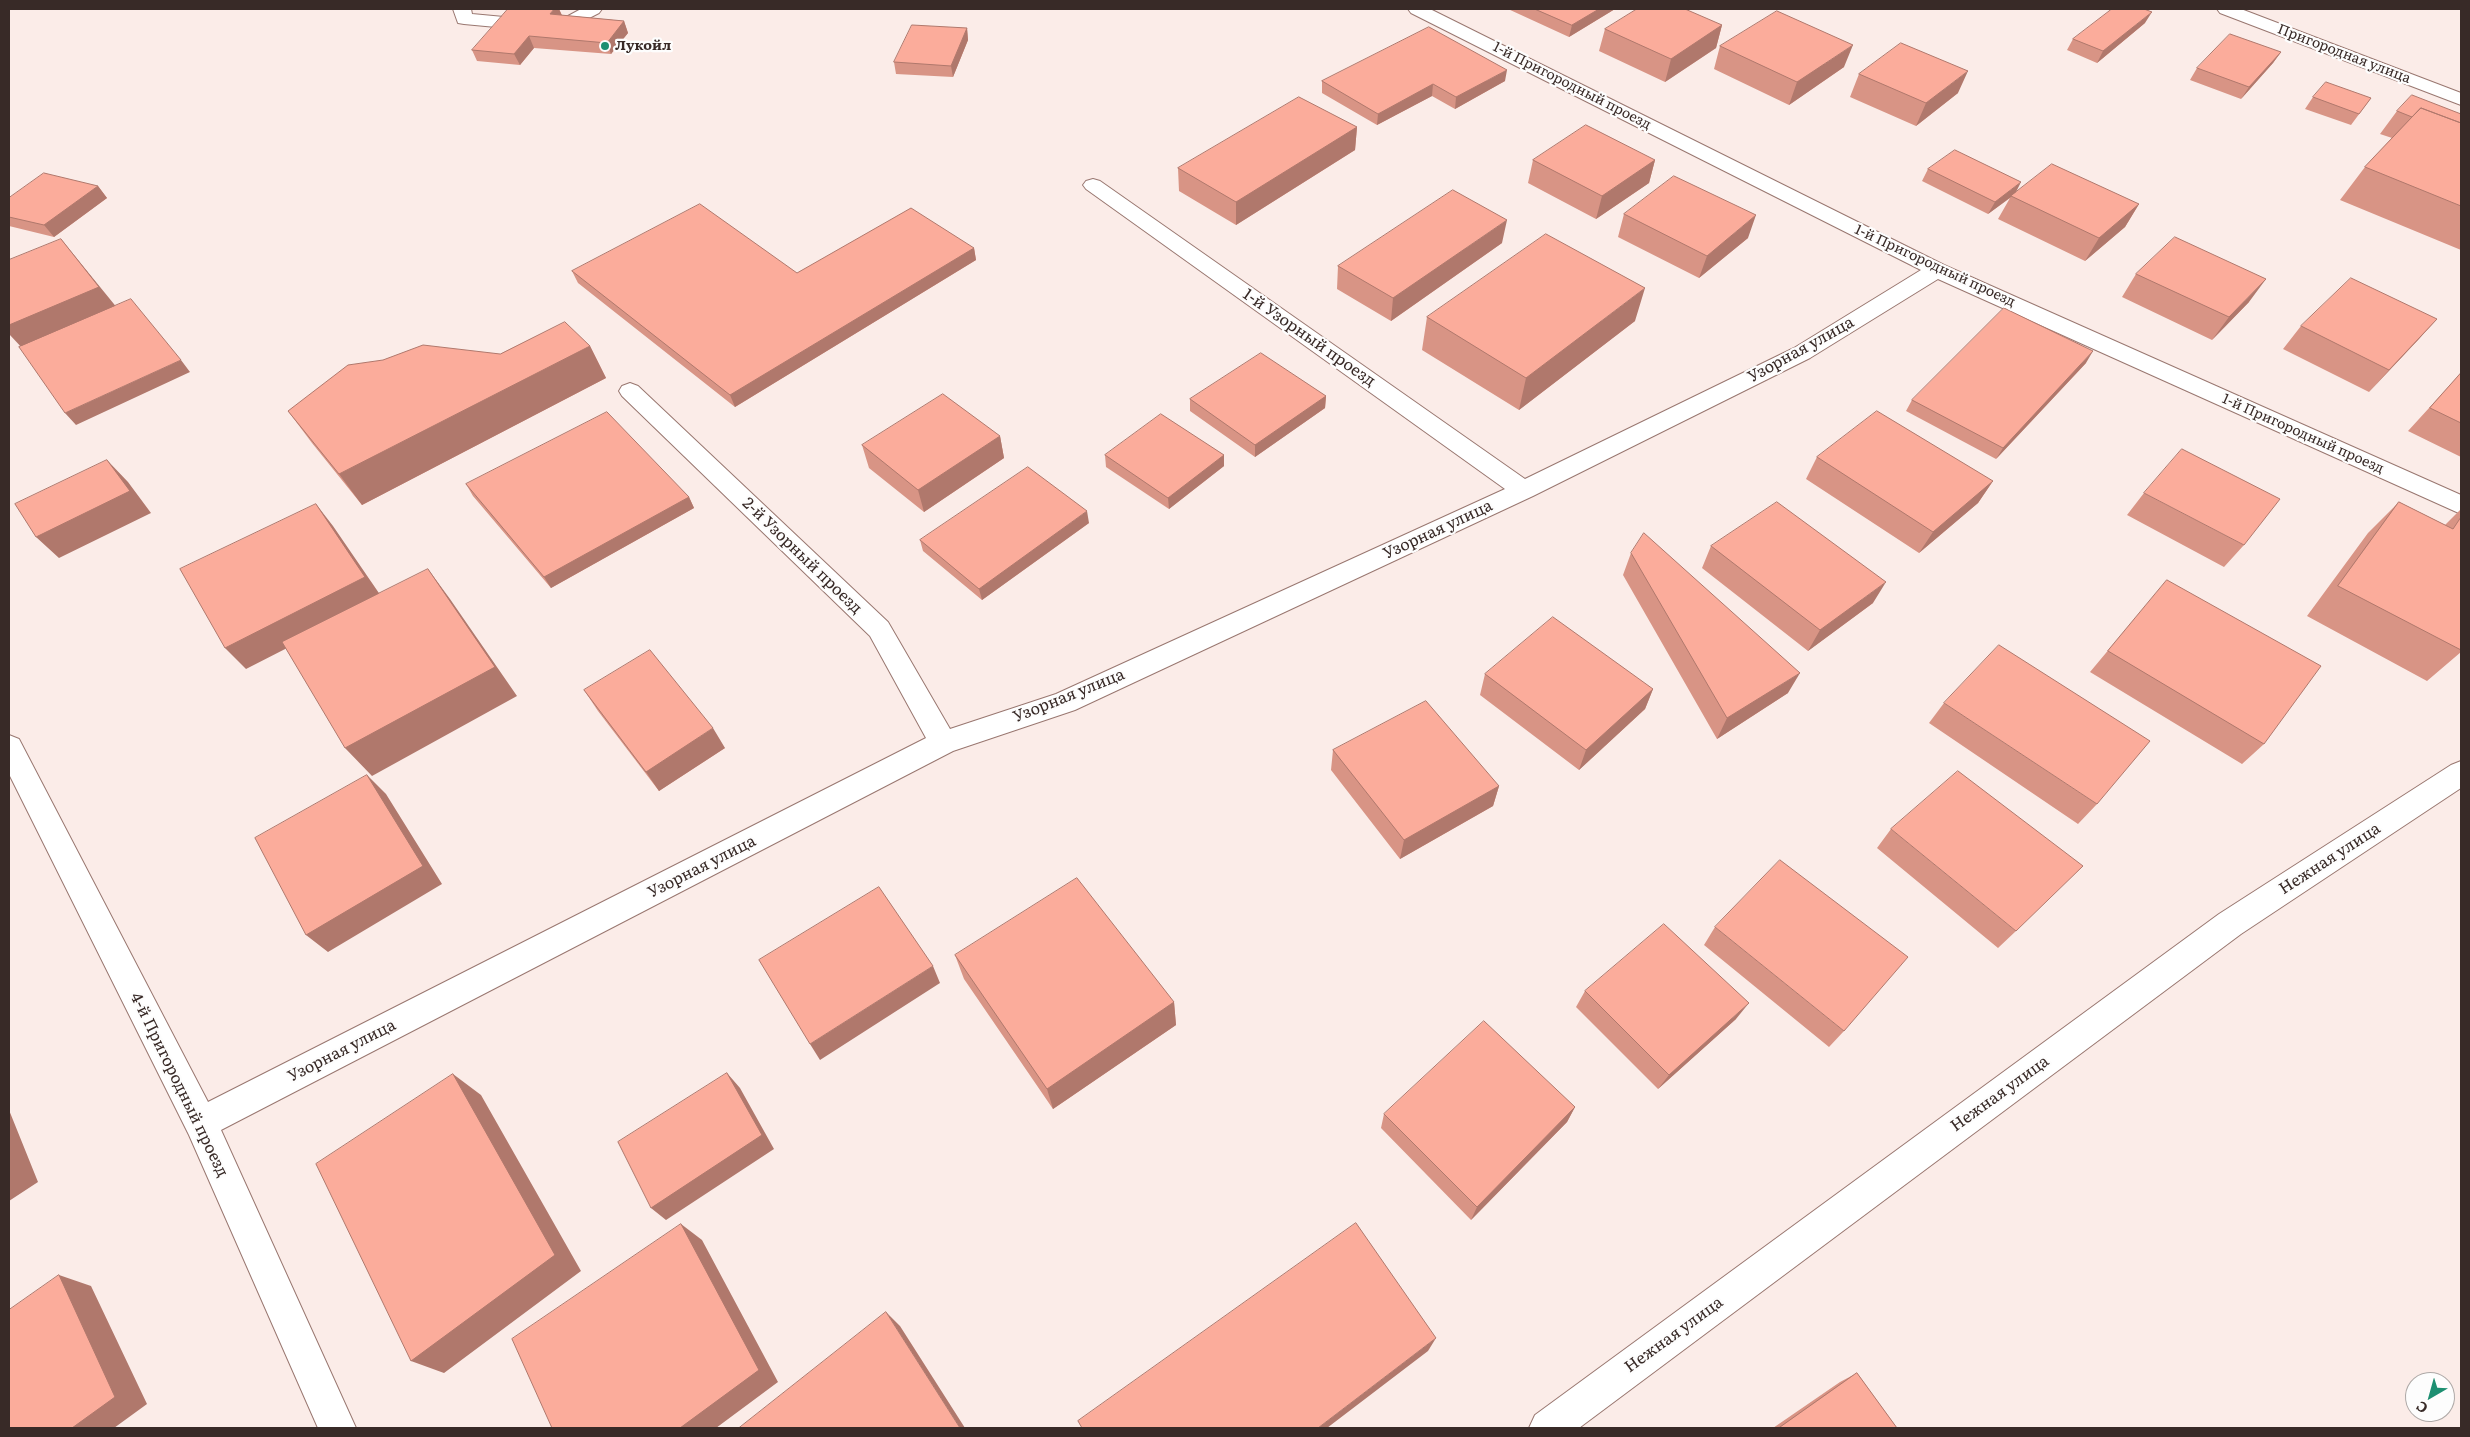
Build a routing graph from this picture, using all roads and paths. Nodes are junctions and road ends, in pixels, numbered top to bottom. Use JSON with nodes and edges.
{"nodes":[{"id":1,"x":462,"y":9,"type":"edge"},
{"id":2,"x":593,"y":9,"type":"edge"},
{"id":3,"x":1417,"y":9,"type":"edge"},
{"id":4,"x":2226,"y":9,"type":"edge"},
{"id":5,"x":2461,"y":99,"type":"edge"},
{"id":6,"x":1093,"y":185,"type":"dead end"},
{"id":7,"x":1937,"y":270,"type":"junction"},
{"id":8,"x":630,"y":391,"type":"dead end"},
{"id":9,"x":1524,"y":490,"type":"junction"},
{"id":10,"x":2461,"y":504,"type":"edge"},
{"id":11,"x":943,"y":744,"type":"junction"},
{"id":12,"x":9,"y":747,"type":"edge"},
{"id":13,"x":2461,"y":773,"type":"edge"},
{"id":14,"x":201,"y":1123,"type":"junction"},
{"id":15,"x":337,"y":1428,"type":"edge"},
{"id":16,"x":1548,"y":1428,"type":"edge"}],
"edges":[{"from":1,"to":2,"type":"street"},
{"from":3,"to":7,"type":"street","name":"1-й Пригородный проезд"},
{"from":4,"to":5,"type":"street","name":"Пригородная улица"},
{"from":6,"to":9,"type":"street","name":"1-й Узорный проезд"},
{"from":7,"to":9,"type":"street","name":"Узорная улица"},
{"from":7,"to":10,"type":"street","name":"1-й Пригородный проезд"},
{"from":8,"to":11,"type":"street","name":"2-й Узорный проезд"},
{"from":9,"to":11,"type":"street","name":"Узорная улица"},
{"from":11,"to":14,"type":"street","name":"Узорная улица"},
{"from":12,"to":14,"type":"street","name":"4-й Пригородный проезд"},
{"from":13,"to":16,"type":"street","name":"Нежная улица"},
{"from":14,"to":15,"type":"street","name":"4-й Пригородный проезд"}]}
